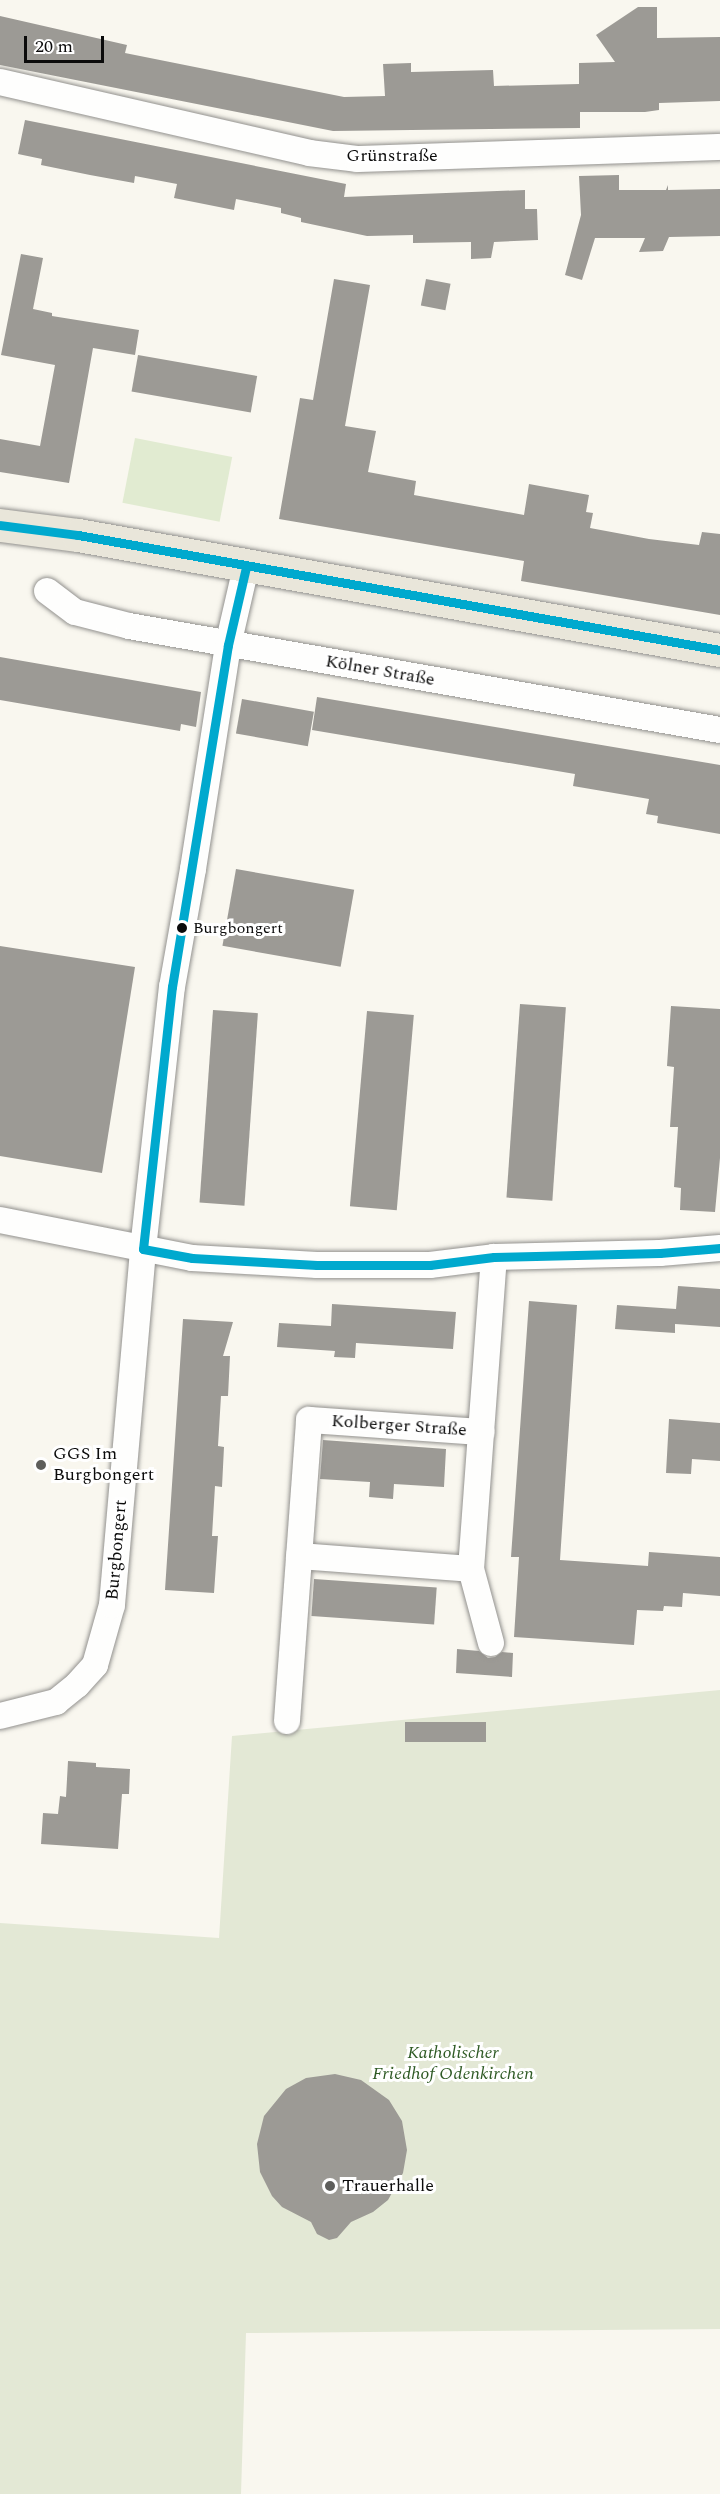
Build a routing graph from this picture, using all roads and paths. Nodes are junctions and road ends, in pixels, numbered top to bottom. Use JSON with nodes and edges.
{"nodes":[{"id":1,"x":0,"y":82,"type":"edge"},
{"id":2,"x":720,"y":147,"type":"edge"},
{"id":3,"x":0,"y":525,"type":"edge"},
{"id":4,"x":246,"y":567,"type":"junction"},
{"id":5,"x":47,"y":591,"type":"dead end"},
{"id":6,"x":228,"y":645,"type":"junction"},
{"id":7,"x":720,"y":650,"type":"edge"},
{"id":8,"x":720,"y":730,"type":"edge"},
{"id":9,"x":0,"y":1220,"type":"edge"},
{"id":10,"x":720,"y":1248,"type":"edge"},
{"id":11,"x":143,"y":1249,"type":"junction"},
{"id":12,"x":494,"y":1257,"type":"junction"},
{"id":13,"x":482,"y":1432,"type":"junction"},
{"id":14,"x":298,"y":1556,"type":"junction"},
{"id":15,"x":471,"y":1569,"type":"junction"},
{"id":16,"x":491,"y":1643,"type":"dead end"},
{"id":17,"x":0,"y":1716,"type":"edge"},
{"id":18,"x":287,"y":1721,"type":"dead end"}],
"edges":[{"from":1,"to":2,"type":"street","name":"Grünstraße"},
{"from":3,"to":4,"type":"main road"},
{"from":4,"to":6,"type":"street","name":"Burgbongert"},
{"from":4,"to":7,"type":"main road"},
{"from":5,"to":6,"type":"street","name":"Kölner Straße"},
{"from":6,"to":8,"type":"street","name":"Kölner Straße"},
{"from":6,"to":11,"type":"street","name":"Burgbongert"},
{"from":9,"to":11,"type":"street"},
{"from":10,"to":12,"type":"street"},
{"from":11,"to":12,"type":"street"},
{"from":11,"to":17,"type":"street","name":"Burgbongert"},
{"from":12,"to":13,"type":"street","name":"Kolberger Straße"},
{"from":13,"to":14,"type":"street","name":"Kolberger Straße"},
{"from":13,"to":15,"type":"street","name":"Kolberger Straße"},
{"from":14,"to":15,"type":"street"},
{"from":14,"to":18,"type":"street","name":"Kolberger Straße"},
{"from":15,"to":16,"type":"street","name":"Kolberger Straße"}]}
